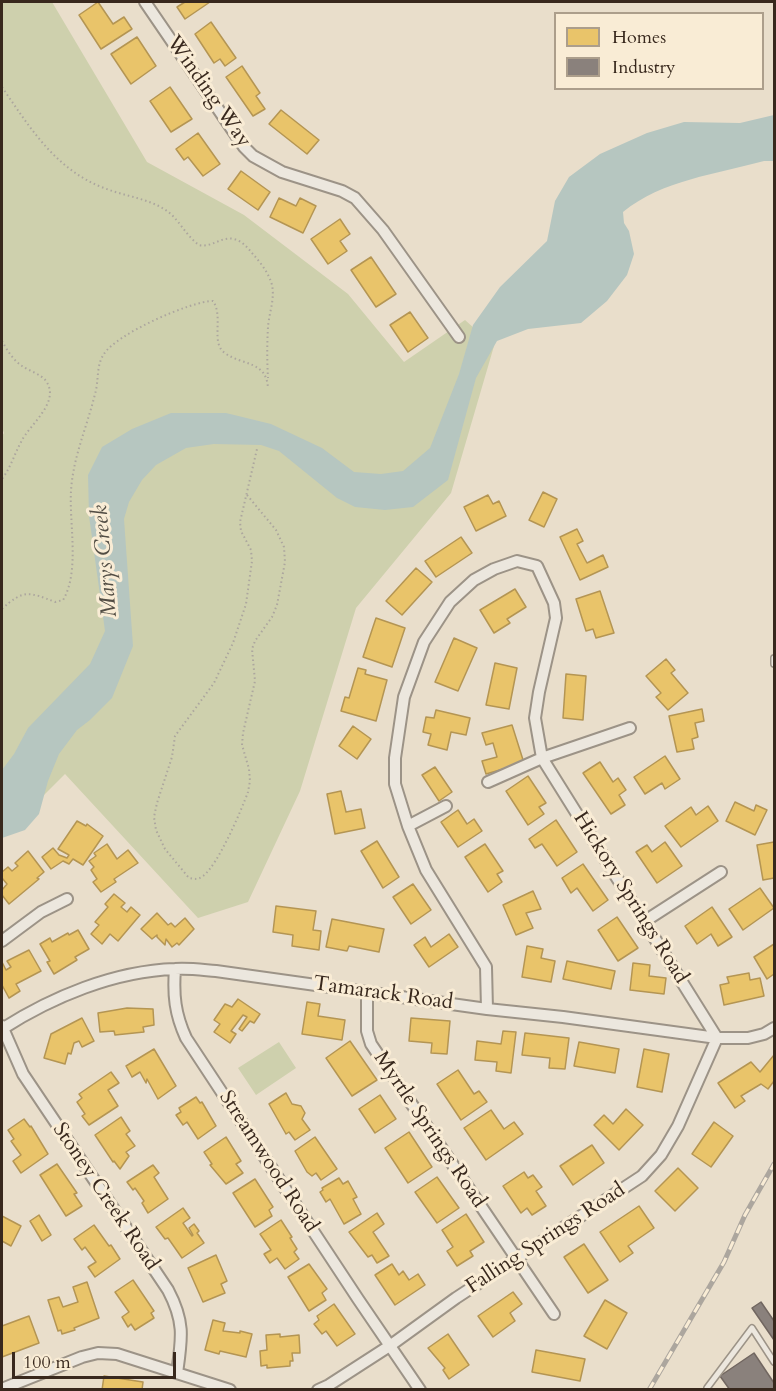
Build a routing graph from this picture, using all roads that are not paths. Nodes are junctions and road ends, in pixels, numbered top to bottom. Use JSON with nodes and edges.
{"nodes":[{"id":1,"x":145,"y":2,"type":"edge"},
{"id":2,"x":459,"y":338,"type":"dead end"},
{"id":3,"x":774,"y":658,"type":"edge"},
{"id":4,"x":774,"y":664,"type":"edge"},
{"id":5,"x":630,"y":728,"type":"dead end"},
{"id":6,"x":542,"y":758,"type":"junction"},
{"id":7,"x":488,"y":782,"type":"dead end"},
{"id":8,"x":446,"y":806,"type":"dead end"},
{"id":9,"x":408,"y":826,"type":"junction"},
{"id":10,"x":721,"y":872,"type":"dead end"},
{"id":11,"x":67,"y":899,"type":"dead end"},
{"id":12,"x":645,"y":921,"type":"junction"},
{"id":13,"x":2,"y":941,"type":"edge"},
{"id":14,"x":175,"y":969,"type":"junction"},
{"id":15,"x":367,"y":992,"type":"junction"},
{"id":16,"x":487,"y":1009,"type":"junction"},
{"id":17,"x":2,"y":1028,"type":"edge"},
{"id":18,"x":774,"y":1028,"type":"edge"},
{"id":19,"x":717,"y":1038,"type":"junction"},
{"id":20,"x":517,"y":1260,"type":"junction"},
{"id":21,"x":554,"y":1314,"type":"dead end"},
{"id":22,"x":391,"y":1345,"type":"junction"},
{"id":23,"x":774,"y":1362,"type":"edge"},
{"id":24,"x":177,"y":1372,"type":"junction"},
{"id":25,"x":2,"y":1389,"type":"edge"},
{"id":26,"x":230,"y":1389,"type":"edge"},
{"id":27,"x":318,"y":1389,"type":"edge"},
{"id":28,"x":420,"y":1389,"type":"edge"},
{"id":29,"x":708,"y":1389,"type":"edge"}],
"edges":[{"from":1,"to":2,"type":"street","name":"Winding Way"},
{"from":3,"to":4,"type":"lane"},
{"from":5,"to":6,"type":"street"},
{"from":6,"to":7,"type":"street"},
{"from":6,"to":9,"type":"street","name":"Hickory Springs Road"},
{"from":6,"to":12,"type":"street","name":"Hickory Springs Road"},
{"from":8,"to":9,"type":"street"},
{"from":9,"to":16,"type":"street"},
{"from":10,"to":12,"type":"street"},
{"from":11,"to":13,"type":"street"},
{"from":12,"to":19,"type":"street","name":"Hickory Springs Road"},
{"from":14,"to":15,"type":"street","name":"Tamarack Road"},
{"from":14,"to":17,"type":"street","name":"Tamarack Road"},
{"from":14,"to":22,"type":"street","name":"Streamwood Road"},
{"from":15,"to":16,"type":"street","name":"Tamarack Road"},
{"from":15,"to":20,"type":"street","name":"Myrtle Springs Road"},
{"from":16,"to":19,"type":"street","name":"Tamarack Road"},
{"from":17,"to":24,"type":"street","name":"Stoney Creek Road"},
{"from":18,"to":19,"type":"street","name":"Tamarack Road"},
{"from":19,"to":20,"type":"street","name":"Falling Springs Road"},
{"from":20,"to":21,"type":"street","name":"Myrtle Springs Road"},
{"from":20,"to":22,"type":"street","name":"Falling Springs Road"},
{"from":22,"to":27,"type":"street","name":"Falling Springs Road"},
{"from":22,"to":28,"type":"street","name":"Streamwood Road"},
{"from":23,"to":29,"type":"lane"},
{"from":24,"to":25,"type":"street"},
{"from":24,"to":26,"type":"street"}]}
